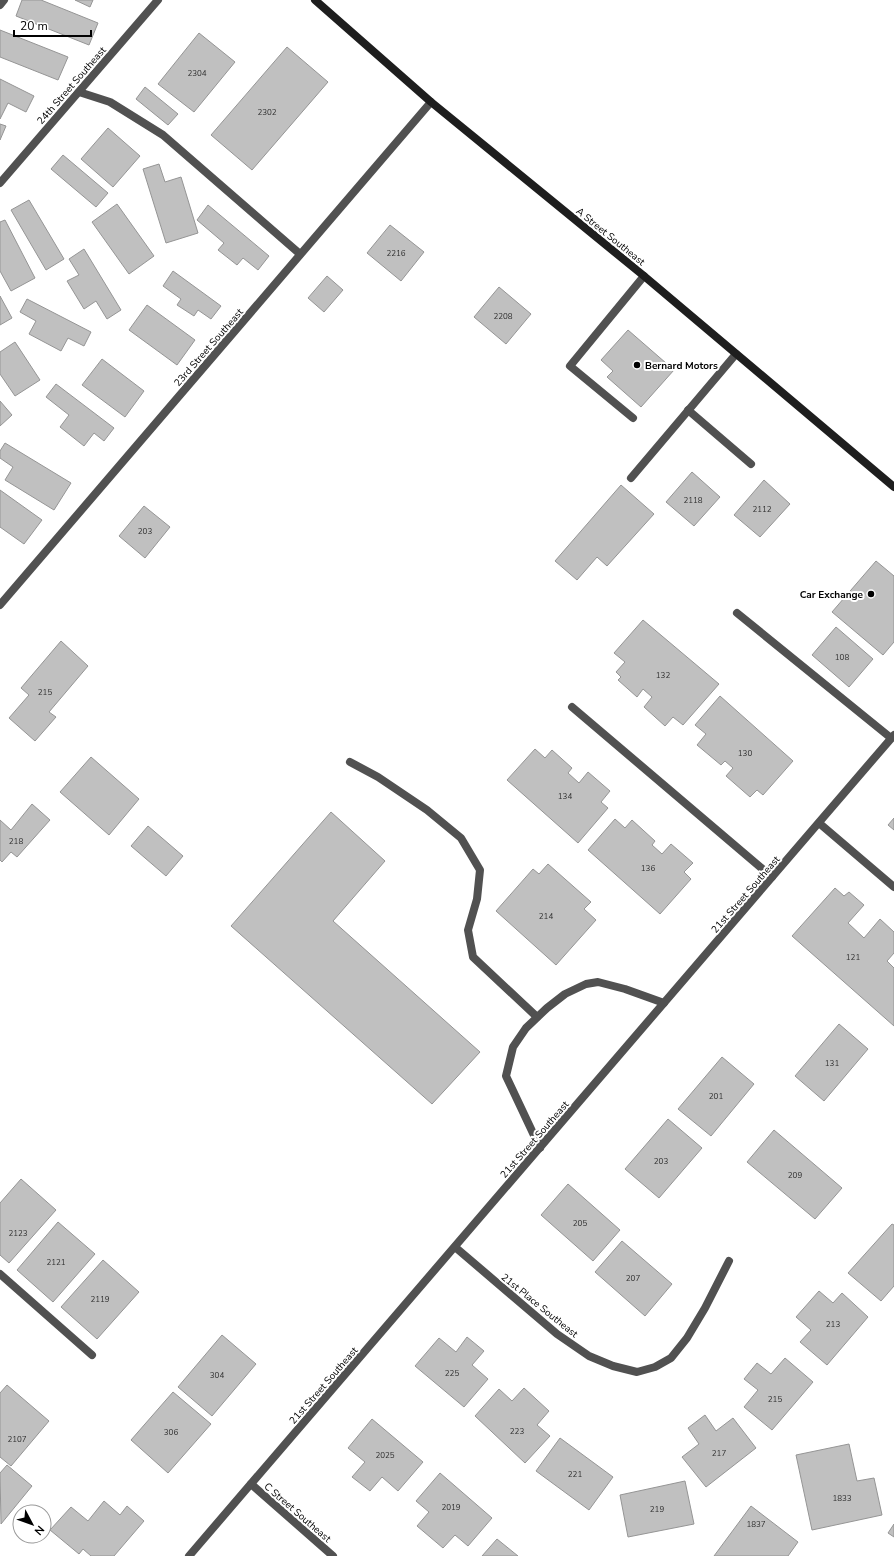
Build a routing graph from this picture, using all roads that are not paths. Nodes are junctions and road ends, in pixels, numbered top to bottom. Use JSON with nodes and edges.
{"nodes":[{"id":1,"x":4,"y":0,"type":"edge"},
{"id":2,"x":158,"y":0,"type":"edge"},
{"id":3,"x":315,"y":0,"type":"edge"},
{"id":4,"x":0,"y":5,"type":"edge"},
{"id":5,"x":79,"y":92,"type":"junction"},
{"id":6,"x":431,"y":102,"type":"junction"},
{"id":7,"x":0,"y":184,"type":"edge"},
{"id":8,"x":300,"y":254,"type":"junction"},
{"id":9,"x":644,"y":276,"type":"junction"},
{"id":10,"x":736,"y":354,"type":"junction"},
{"id":11,"x":688,"y":410,"type":"junction"},
{"id":12,"x":632,"y":418,"type":"dead end"},
{"id":13,"x":751,"y":464,"type":"dead end"},
{"id":14,"x":631,"y":478,"type":"dead end"},
{"id":15,"x":894,"y":487,"type":"edge"},
{"id":16,"x":0,"y":605,"type":"edge"},
{"id":17,"x":737,"y":613,"type":"dead end"},
{"id":18,"x":572,"y":707,"type":"dead end"},
{"id":19,"x":893,"y":737,"type":"edge"},
{"id":20,"x":350,"y":762,"type":"dead end"},
{"id":21,"x":819,"y":823,"type":"junction"},
{"id":22,"x":772,"y":877,"type":"junction"},
{"id":23,"x":894,"y":887,"type":"edge"},
{"id":24,"x":664,"y":1003,"type":"junction"},
{"id":25,"x":537,"y":1017,"type":"junction"},
{"id":26,"x":540,"y":1148,"type":"junction"},
{"id":27,"x":455,"y":1246,"type":"junction"},
{"id":28,"x":729,"y":1261,"type":"dead end"},
{"id":29,"x":0,"y":1274,"type":"edge"},
{"id":30,"x":92,"y":1355,"type":"dead end"},
{"id":31,"x":251,"y":1484,"type":"junction"},
{"id":32,"x":189,"y":1556,"type":"edge"},
{"id":33,"x":333,"y":1556,"type":"edge"}],
"edges":[{"from":1,"to":4,"type":"street"},
{"from":2,"to":5,"type":"street","name":"24th Street Southeast"},
{"from":3,"to":6,"type":"main road","name":"A Street Southeast"},
{"from":5,"to":7,"type":"street","name":"24th Street Southeast"},
{"from":5,"to":8,"type":"street"},
{"from":6,"to":8,"type":"street","name":"23rd Street Southeast"},
{"from":6,"to":9,"type":"main road","name":"A Street Southeast"},
{"from":8,"to":16,"type":"street","name":"23rd Street Southeast"},
{"from":9,"to":10,"type":"main road","name":"A Street Southeast"},
{"from":9,"to":12,"type":"street"},
{"from":10,"to":11,"type":"street"},
{"from":10,"to":15,"type":"main road","name":"A Street Southeast"},
{"from":11,"to":13,"type":"street"},
{"from":11,"to":14,"type":"street"},
{"from":17,"to":19,"type":"street"},
{"from":18,"to":22,"type":"street"},
{"from":19,"to":21,"type":"street","name":"21st Street Southeast"},
{"from":20,"to":25,"type":"street"},
{"from":21,"to":22,"type":"street","name":"21st Street Southeast"},
{"from":21,"to":23,"type":"street"},
{"from":22,"to":24,"type":"street","name":"21st Street Southeast"},
{"from":24,"to":25,"type":"street"},
{"from":24,"to":26,"type":"street","name":"21st Street Southeast"},
{"from":25,"to":26,"type":"street"},
{"from":26,"to":27,"type":"street","name":"21st Street Southeast"},
{"from":27,"to":28,"type":"street","name":"21st Place Southeast"},
{"from":27,"to":31,"type":"street","name":"21st Street Southeast"},
{"from":29,"to":30,"type":"street"},
{"from":31,"to":32,"type":"street","name":"21st Street Southeast"},
{"from":31,"to":33,"type":"street","name":"C Street Southeast"}]}
